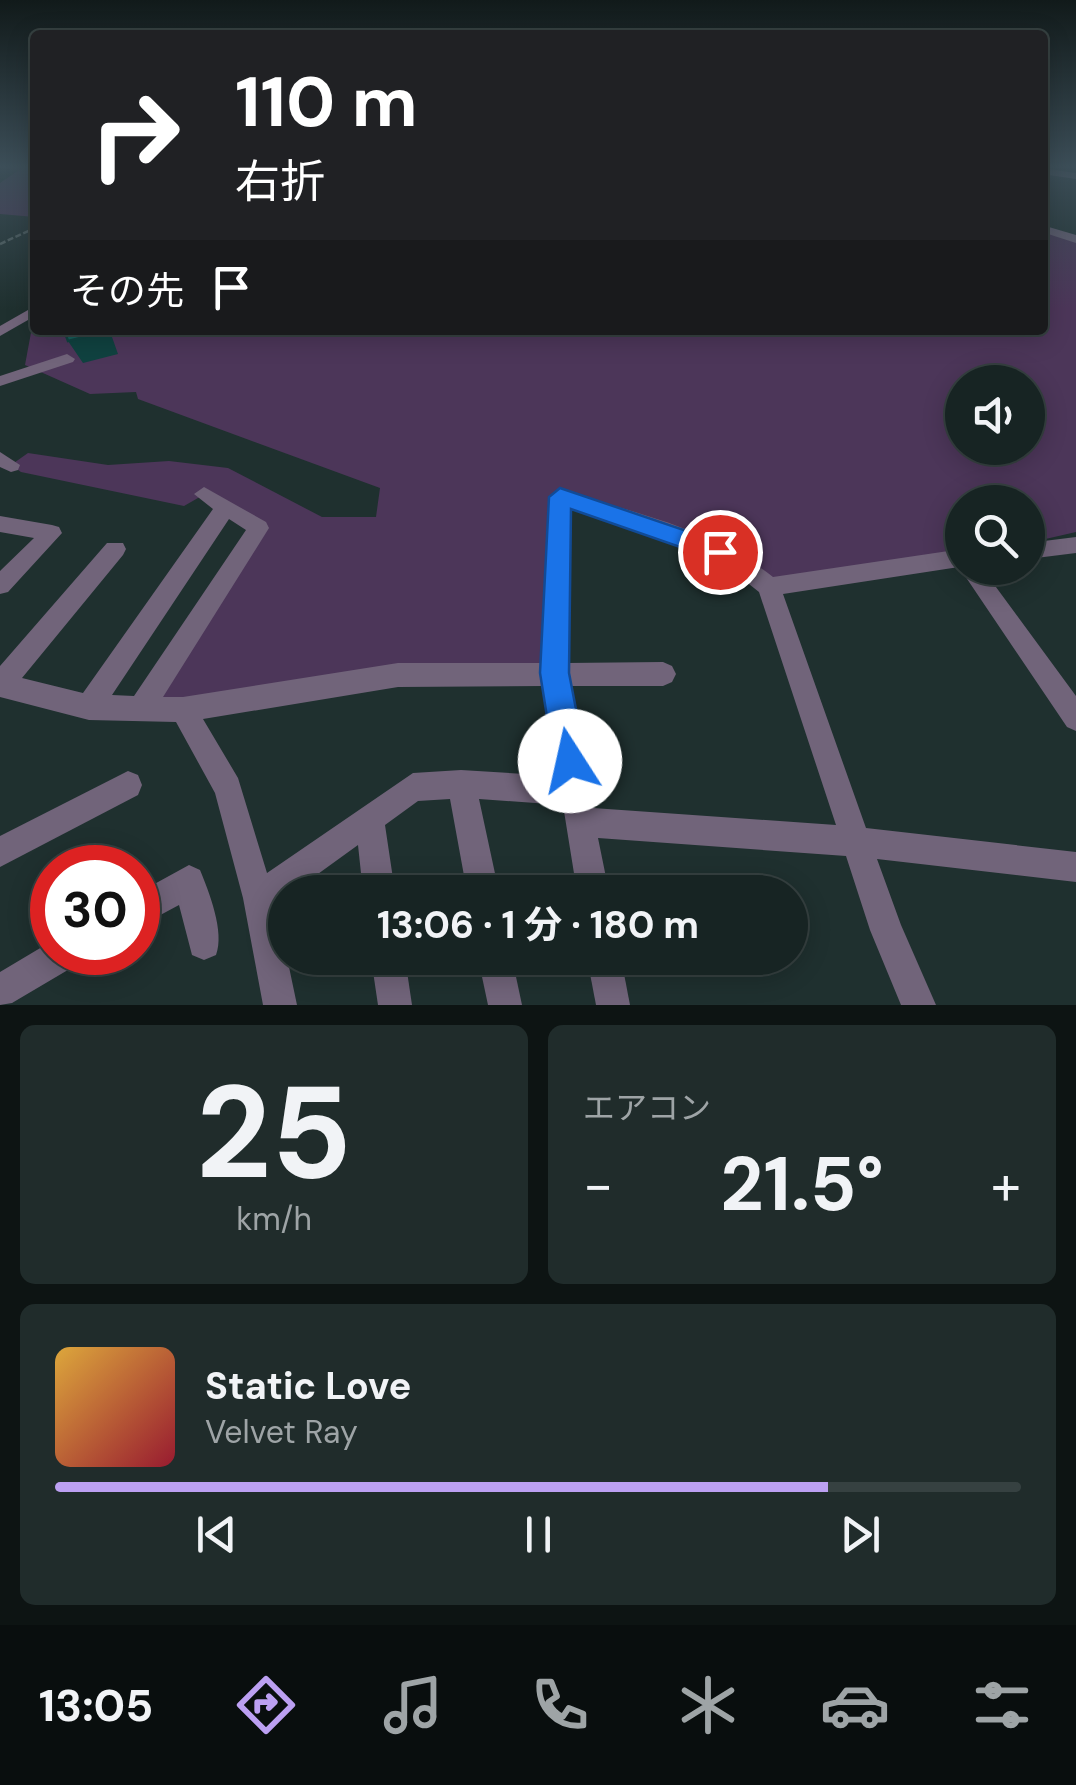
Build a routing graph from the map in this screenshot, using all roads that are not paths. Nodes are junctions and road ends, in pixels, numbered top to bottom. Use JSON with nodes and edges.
{"nodes":[{"id":1,"x":1048,"y":230,"type":"edge"},
{"id":2,"x":1076,"y":239,"type":"edge"},
{"id":3,"x":30,"y":313,"type":"edge"},
{"id":4,"x":0,"y":332,"type":"edge"},
{"id":5,"x":67,"y":359,"type":"edge"},
{"id":6,"x":0,"y":381,"type":"edge"},
{"id":7,"x":204,"y":494,"type":"dead end"},
{"id":8,"x":226,"y":507,"type":"junction"},
{"id":9,"x":0,"y":524,"type":"edge"},
{"id":10,"x":1076,"y":545,"type":"edge"},
{"id":11,"x":115,"y":549,"type":"dead end"},
{"id":12,"x":1045,"y":549,"type":"edge"},
{"id":13,"x":945,"y":561,"type":"edge"},
{"id":14,"x":0,"y":585,"type":"edge"},
{"id":15,"x":982,"y":585,"type":"edge"},
{"id":16,"x":769,"y":587,"type":"junction"},
{"id":17,"x":554,"y":673,"type":"junction"},
{"id":18,"x":662,"y":674,"type":"dead end"},
{"id":19,"x":0,"y":685,"type":"edge"},
{"id":20,"x":89,"y":708,"type":"junction"},
{"id":21,"x":140,"y":709,"type":"junction"},
{"id":22,"x":183,"y":710,"type":"junction"},
{"id":23,"x":1076,"y":718,"type":"edge"},
{"id":24,"x":462,"y":784,"type":"junction"},
{"id":25,"x":128,"y":785,"type":"dead end"},
{"id":26,"x":575,"y":791,"type":"junction"},
{"id":27,"x":369,"y":818,"type":"junction"},
{"id":28,"x":580,"y":822,"type":"junction"},
{"id":29,"x":857,"y":842,"type":"junction"},
{"id":30,"x":0,"y":852,"type":"edge"},
{"id":31,"x":1076,"y":867,"type":"edge"},
{"id":32,"x":377,"y":875,"type":"edge"},
{"id":33,"x":480,"y":875,"type":"edge"},
{"id":34,"x":590,"y":875,"type":"edge"},
{"id":35,"x":160,"y":898,"type":"edge"},
{"id":36,"x":259,"y":898,"type":"junction"},
{"id":37,"x":204,"y":943,"type":"dead end"},
{"id":38,"x":30,"y":973,"type":"edge"},
{"id":39,"x":391,"y":975,"type":"edge"},
{"id":40,"x":499,"y":975,"type":"edge"},
{"id":41,"x":607,"y":975,"type":"edge"},
{"id":42,"x":0,"y":991,"type":"edge"},
{"id":43,"x":280,"y":1005,"type":"edge"},
{"id":44,"x":395,"y":1005,"type":"edge"},
{"id":45,"x":505,"y":1005,"type":"edge"},
{"id":46,"x":613,"y":1005,"type":"edge"},
{"id":47,"x":918,"y":1005,"type":"edge"}],
"edges":[{"from":1,"to":2,"type":"street"},
{"from":3,"to":4,"type":"street"},
{"from":5,"to":6,"type":"street"},
{"from":7,"to":8,"type":"street"},
{"from":8,"to":20,"type":"street"},
{"from":8,"to":21,"type":"street"},
{"from":9,"to":14,"type":"street"},
{"from":10,"to":12,"type":"street"},
{"from":11,"to":19,"type":"street"},
{"from":13,"to":16,"type":"street"},
{"from":15,"to":23,"type":"street"},
{"from":16,"to":17,"type":"street"},
{"from":16,"to":29,"type":"street"},
{"from":17,"to":18,"type":"street"},
{"from":17,"to":22,"type":"street"},
{"from":17,"to":26,"type":"street"},
{"from":19,"to":20,"type":"street"},
{"from":20,"to":21,"type":"street"},
{"from":21,"to":22,"type":"street"},
{"from":22,"to":36,"type":"street"},
{"from":24,"to":26,"type":"street"},
{"from":24,"to":27,"type":"street"},
{"from":24,"to":33,"type":"street"},
{"from":25,"to":30,"type":"street"},
{"from":26,"to":28,"type":"street"},
{"from":27,"to":32,"type":"street"},
{"from":27,"to":36,"type":"street"},
{"from":28,"to":29,"type":"street"},
{"from":28,"to":34,"type":"street"},
{"from":29,"to":31,"type":"street"},
{"from":29,"to":47,"type":"street"},
{"from":35,"to":37,"type":"street"},
{"from":36,"to":43,"type":"street"},
{"from":38,"to":42,"type":"street"},
{"from":39,"to":44,"type":"street"},
{"from":40,"to":45,"type":"street"},
{"from":41,"to":46,"type":"street"}]}
